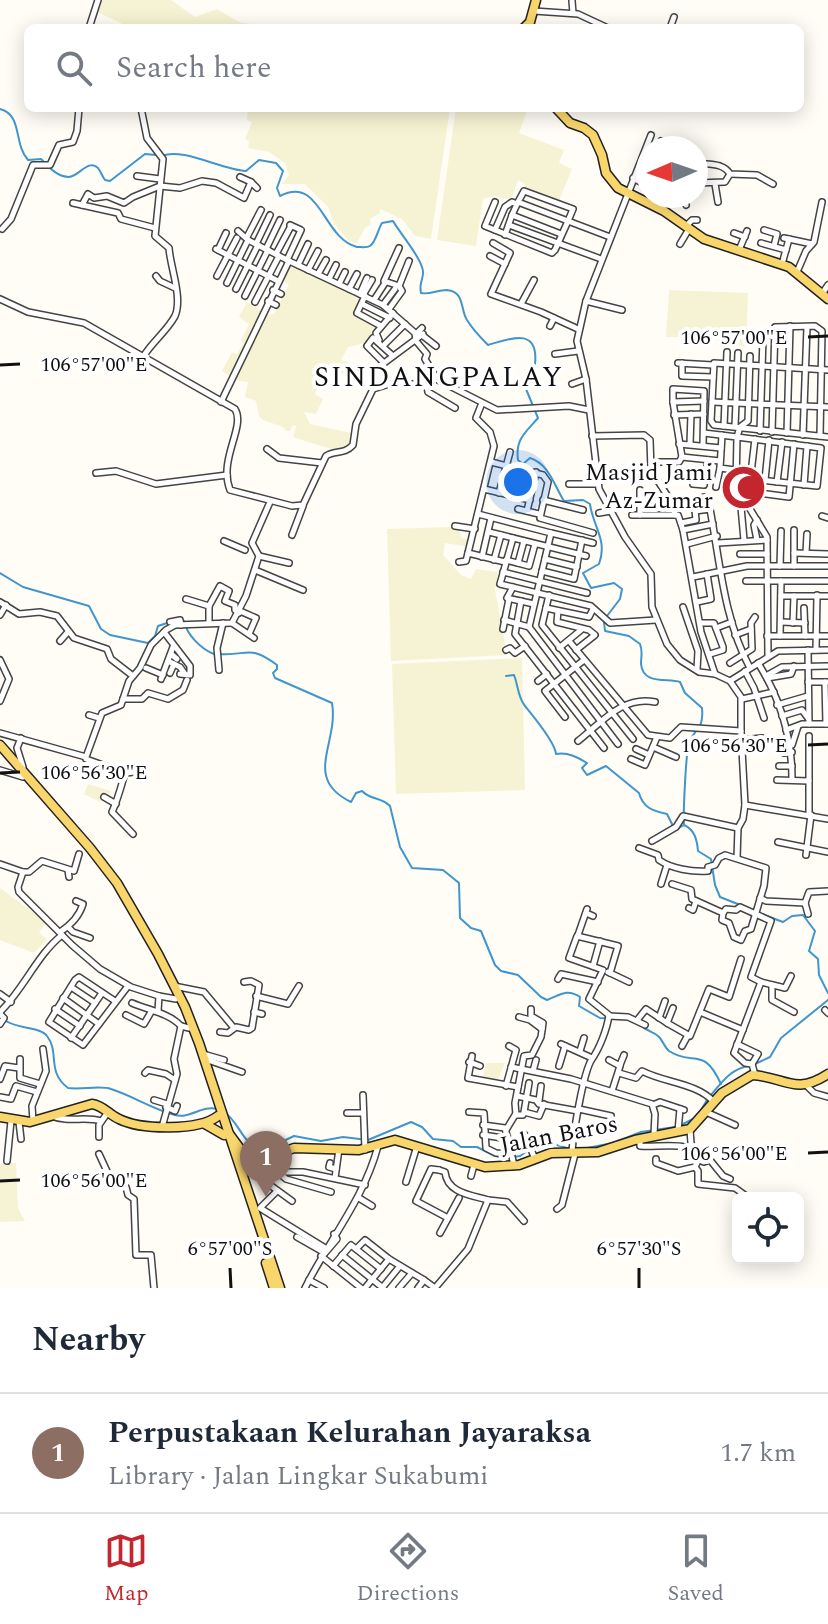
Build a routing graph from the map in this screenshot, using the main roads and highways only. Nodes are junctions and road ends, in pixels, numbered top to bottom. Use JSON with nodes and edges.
{"nodes":[{"id":1,"x":536,"y":0,"type":"edge"},
{"id":2,"x":529,"y":24,"type":"edge"},
{"id":3,"x":560,"y":112,"type":"edge"},
{"id":4,"x":825,"y":296,"type":"edge"},
{"id":5,"x":0,"y":748,"type":"edge"},
{"id":6,"x":132,"y":911,"type":"junction"},
{"id":7,"x":828,"y":1074,"type":"edge"},
{"id":8,"x":218,"y":1110,"type":"junction"},
{"id":9,"x":0,"y":1117,"type":"edge"},
{"id":10,"x":205,"y":1124,"type":"junction"},
{"id":11,"x":227,"y":1135,"type":"junction"},
{"id":12,"x":250,"y":1158,"type":"junction"},
{"id":13,"x":239,"y":1171,"type":"junction"},
{"id":14,"x":277,"y":1288,"type":"edge"}],
"edges":[{"from":1,"to":2,"type":"main road"},
{"from":3,"to":4,"type":"main road"},
{"from":5,"to":6,"type":"main road"},
{"from":6,"to":8,"type":"main road"},
{"from":6,"to":8,"type":"main road"},
{"from":7,"to":12,"type":"main road","name":"Jalan Baros"},
{"from":8,"to":10,"type":"main road"},
{"from":8,"to":11,"type":"main road"},
{"from":9,"to":10,"type":"main road"},
{"from":10,"to":11,"type":"main road"},
{"from":11,"to":12,"type":"main road"},
{"from":11,"to":13,"type":"main road"},
{"from":12,"to":13,"type":"main road"},
{"from":13,"to":14,"type":"main road"}]}
